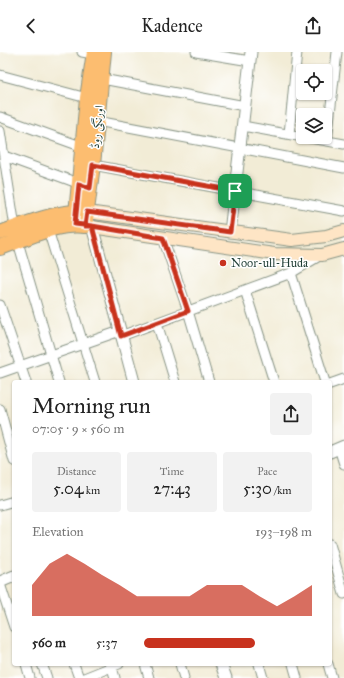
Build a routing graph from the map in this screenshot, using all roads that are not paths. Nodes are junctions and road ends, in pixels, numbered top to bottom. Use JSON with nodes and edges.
{"nodes":[{"id":1,"x":196,"y":52,"type":"edge"},
{"id":2,"x":297,"y":52,"type":"edge"},
{"id":3,"x":337,"y":52,"type":"edge"},
{"id":4,"x":93,"y":53,"type":"edge"},
{"id":5,"x":251,"y":57,"type":"edge"},
{"id":6,"x":0,"y":74,"type":"edge"},
{"id":7,"x":96,"y":78,"type":"junction"},
{"id":8,"x":87,"y":98,"type":"junction"},
{"id":9,"x":245,"y":106,"type":"junction"},
{"id":10,"x":331,"y":108,"type":"edge"},
{"id":11,"x":0,"y":117,"type":"edge"},
{"id":12,"x":97,"y":121,"type":"junction"},
{"id":13,"x":243,"y":126,"type":"junction"},
{"id":14,"x":0,"y":131,"type":"edge"},
{"id":15,"x":289,"y":134,"type":"junction"},
{"id":16,"x":296,"y":135,"type":"edge"},
{"id":17,"x":332,"y":142,"type":"edge"},
{"id":18,"x":344,"y":144,"type":"edge"},
{"id":19,"x":83,"y":146,"type":"junction"},
{"id":20,"x":240,"y":148,"type":"junction"},
{"id":21,"x":4,"y":156,"type":"junction"},
{"id":22,"x":93,"y":165,"type":"junction"},
{"id":23,"x":344,"y":168,"type":"edge"},
{"id":24,"x":84,"y":186,"type":"junction"},
{"id":25,"x":235,"y":191,"type":"junction"},
{"id":26,"x":344,"y":211,"type":"edge"},
{"id":27,"x":83,"y":220,"type":"junction"},
{"id":28,"x":15,"y":227,"type":"junction"},
{"id":29,"x":48,"y":230,"type":"junction"},
{"id":30,"x":344,"y":231,"type":"edge"},
{"id":31,"x":230,"y":232,"type":"junction"},
{"id":32,"x":0,"y":233,"type":"edge"},
{"id":33,"x":163,"y":238,"type":"junction"},
{"id":34,"x":18,"y":242,"type":"junction"},
{"id":35,"x":0,"y":248,"type":"edge"},
{"id":36,"x":344,"y":249,"type":"edge"},
{"id":37,"x":322,"y":255,"type":"junction"},
{"id":38,"x":291,"y":273,"type":"junction"},
{"id":39,"x":245,"y":290,"type":"junction"},
{"id":40,"x":0,"y":307,"type":"edge"},
{"id":41,"x":188,"y":311,"type":"junction"},
{"id":42,"x":157,"y":323,"type":"junction"},
{"id":43,"x":121,"y":334,"type":"junction"},
{"id":44,"x":84,"y":344,"type":"junction"},
{"id":45,"x":51,"y":356,"type":"junction"},
{"id":46,"x":21,"y":366,"type":"junction"},
{"id":47,"x":0,"y":373,"type":"edge"},
{"id":48,"x":344,"y":379,"type":"edge"},
{"id":49,"x":25,"y":380,"type":"edge"},
{"id":50,"x":58,"y":380,"type":"edge"},
{"id":51,"x":95,"y":380,"type":"edge"},
{"id":52,"x":133,"y":380,"type":"edge"},
{"id":53,"x":174,"y":380,"type":"edge"},
{"id":54,"x":208,"y":380,"type":"edge"},
{"id":55,"x":273,"y":380,"type":"edge"},
{"id":56,"x":324,"y":380,"type":"edge"},
{"id":57,"x":332,"y":383,"type":"edge"},
{"id":58,"x":0,"y":409,"type":"edge"},
{"id":59,"x":338,"y":449,"type":"edge"},
{"id":60,"x":12,"y":454,"type":"edge"},
{"id":61,"x":344,"y":464,"type":"edge"},
{"id":62,"x":12,"y":503,"type":"edge"},
{"id":63,"x":0,"y":505,"type":"edge"},
{"id":64,"x":332,"y":550,"type":"edge"},
{"id":65,"x":12,"y":577,"type":"edge"},
{"id":66,"x":342,"y":578,"type":"edge"},
{"id":67,"x":332,"y":581,"type":"edge"},
{"id":68,"x":0,"y":583,"type":"edge"},
{"id":69,"x":344,"y":594,"type":"edge"},
{"id":70,"x":12,"y":621,"type":"edge"},
{"id":71,"x":27,"y":666,"type":"edge"},
{"id":72,"x":43,"y":666,"type":"edge"},
{"id":73,"x":75,"y":666,"type":"edge"},
{"id":74,"x":112,"y":666,"type":"edge"},
{"id":75,"x":114,"y":666,"type":"edge"},
{"id":76,"x":146,"y":666,"type":"edge"},
{"id":77,"x":181,"y":666,"type":"edge"},
{"id":78,"x":223,"y":666,"type":"edge"},
{"id":79,"x":260,"y":666,"type":"edge"},
{"id":80,"x":294,"y":666,"type":"edge"},
{"id":81,"x":329,"y":666,"type":"edge"},
{"id":82,"x":30,"y":678,"type":"edge"},
{"id":83,"x":47,"y":678,"type":"edge"},
{"id":84,"x":79,"y":678,"type":"edge"},
{"id":85,"x":84,"y":678,"type":"edge"},
{"id":86,"x":115,"y":678,"type":"edge"},
{"id":87,"x":149,"y":678,"type":"edge"},
{"id":88,"x":184,"y":678,"type":"edge"},
{"id":89,"x":226,"y":678,"type":"edge"},
{"id":90,"x":263,"y":678,"type":"edge"},
{"id":91,"x":297,"y":678,"type":"edge"},
{"id":92,"x":332,"y":678,"type":"edge"}],
"edges":[{"from":1,"to":5,"type":"street"},
{"from":2,"to":15,"type":"street"},
{"from":3,"to":10,"type":"street"},
{"from":4,"to":7,"type":"main road","name":"اورنگی روڈ"},
{"from":5,"to":9,"type":"street"},
{"from":6,"to":8,"type":"street"},
{"from":7,"to":8,"type":"main road","name":"اورنگی روڈ"},
{"from":7,"to":9,"type":"street"},
{"from":7,"to":12,"type":"main road","name":"اورنگی روڈ"},
{"from":8,"to":19,"type":"main road","name":"اورنگی روڈ"},
{"from":9,"to":13,"type":"street"},
{"from":11,"to":19,"type":"street"},
{"from":12,"to":20,"type":"street"},
{"from":12,"to":22,"type":"main road","name":"اورنگی روڈ"},
{"from":13,"to":15,"type":"street"},
{"from":13,"to":20,"type":"street"},
{"from":14,"to":21,"type":"street"},
{"from":15,"to":16,"type":"street"},
{"from":17,"to":18,"type":"street"},
{"from":19,"to":24,"type":"main road","name":"اورنگی روڈ"},
{"from":20,"to":23,"type":"street"},
{"from":20,"to":25,"type":"street"},
{"from":21,"to":24,"type":"street"},
{"from":21,"to":28,"type":"street"},
{"from":22,"to":24,"type":"main road","name":"اورنگی روڈ"},
{"from":22,"to":25,"type":"street"},
{"from":24,"to":27,"type":"main road","name":"اورنگی روڈ"},
{"from":25,"to":26,"type":"street"},
{"from":25,"to":31,"type":"street"},
{"from":27,"to":28,"type":"main road"},
{"from":27,"to":29,"type":"main road"},
{"from":27,"to":31,"type":"main road"},
{"from":27,"to":33,"type":"main road"},
{"from":27,"to":43,"type":"street"},
{"from":28,"to":32,"type":"main road"},
{"from":29,"to":34,"type":"main road"},
{"from":29,"to":44,"type":"street"},
{"from":30,"to":31,"type":"main road"},
{"from":33,"to":37,"type":"main road"},
{"from":33,"to":41,"type":"street"},
{"from":34,"to":35,"type":"main road"},
{"from":34,"to":45,"type":"street"},
{"from":36,"to":37,"type":"main road"},
{"from":37,"to":38,"type":"street"},
{"from":38,"to":39,"type":"street"},
{"from":38,"to":56,"type":"street"},
{"from":39,"to":41,"type":"street"},
{"from":39,"to":55,"type":"street"},
{"from":40,"to":46,"type":"street"},
{"from":41,"to":42,"type":"street"},
{"from":41,"to":54,"type":"street"},
{"from":42,"to":43,"type":"street"},
{"from":42,"to":53,"type":"street"},
{"from":43,"to":44,"type":"street"},
{"from":43,"to":52,"type":"street"},
{"from":44,"to":45,"type":"street"},
{"from":44,"to":51,"type":"street"},
{"from":45,"to":46,"type":"street"},
{"from":45,"to":50,"type":"street"},
{"from":46,"to":47,"type":"street"},
{"from":46,"to":49,"type":"street"},
{"from":48,"to":57,"type":"street"},
{"from":58,"to":60,"type":"street"},
{"from":59,"to":61,"type":"street"},
{"from":62,"to":63,"type":"street"},
{"from":64,"to":66,"type":"street"},
{"from":65,"to":68,"type":"street"},
{"from":66,"to":67,"type":"street"},
{"from":66,"to":69,"type":"street"},
{"from":68,"to":70,"type":"street"},
{"from":71,"to":82,"type":"street"},
{"from":72,"to":83,"type":"street"},
{"from":73,"to":84,"type":"street"},
{"from":74,"to":85,"type":"street"},
{"from":75,"to":86,"type":"street"},
{"from":76,"to":87,"type":"street"},
{"from":77,"to":88,"type":"street"},
{"from":78,"to":89,"type":"street"},
{"from":79,"to":90,"type":"street"},
{"from":80,"to":91,"type":"street"},
{"from":81,"to":92,"type":"street"}]}
